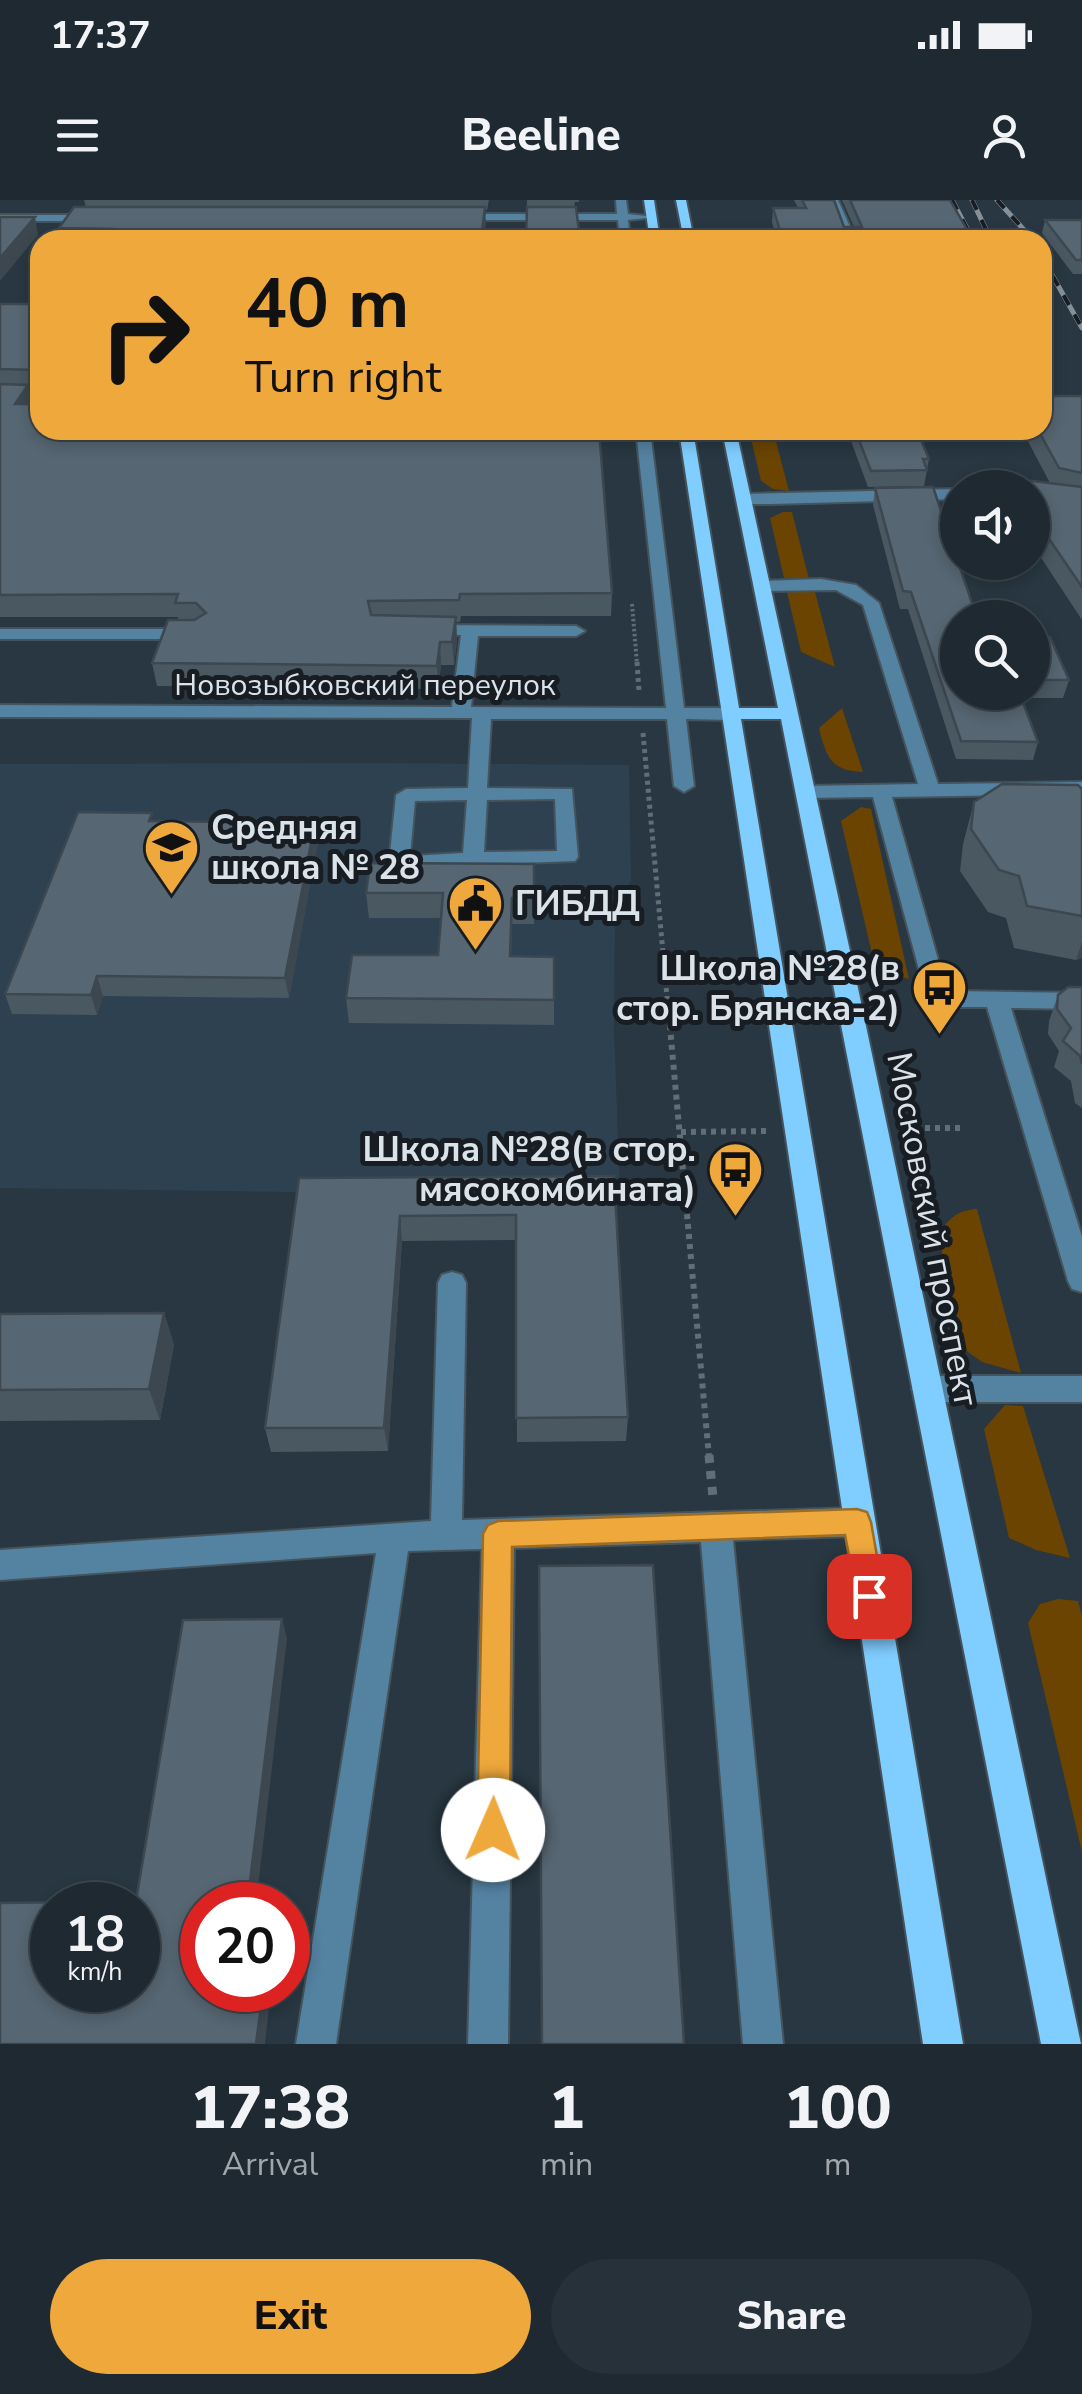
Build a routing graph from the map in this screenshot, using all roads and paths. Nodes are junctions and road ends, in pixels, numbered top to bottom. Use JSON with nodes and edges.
{"nodes":[{"id":1,"x":489,"y":200,"type":"edge"},
{"id":2,"x":621,"y":200,"type":"edge"},
{"id":3,"x":649,"y":200,"type":"edge"},
{"id":4,"x":681,"y":200,"type":"edge"},
{"id":5,"x":833,"y":200,"type":"edge"},
{"id":6,"x":431,"y":217,"type":"edge"},
{"id":7,"x":488,"y":217,"type":"junction"},
{"id":8,"x":623,"y":217,"type":"junction"},
{"id":9,"x":651,"y":217,"type":"junction"},
{"id":10,"x":684,"y":217,"type":"junction"},
{"id":11,"x":0,"y":218,"type":"edge"},
{"id":12,"x":114,"y":218,"type":"edge"},
{"id":13,"x":625,"y":230,"type":"edge"},
{"id":14,"x":653,"y":230,"type":"edge"},
{"id":15,"x":687,"y":230,"type":"edge"},
{"id":16,"x":846,"y":230,"type":"edge"},
{"id":17,"x":0,"y":396,"type":"edge"},
{"id":18,"x":30,"y":397,"type":"edge"},
{"id":19,"x":645,"y":440,"type":"edge"},
{"id":20,"x":688,"y":440,"type":"edge"},
{"id":21,"x":730,"y":440,"type":"edge"},
{"id":22,"x":940,"y":494,"type":"edge"},
{"id":23,"x":744,"y":500,"type":"junction"},
{"id":24,"x":763,"y":586,"type":"junction"},
{"id":25,"x":632,"y":600,"type":"dead end"},
{"id":26,"x":415,"y":630,"type":"edge"},
{"id":27,"x":470,"y":630,"type":"junction"},
{"id":28,"x":576,"y":630,"type":"dead end"},
{"id":29,"x":0,"y":634,"type":"edge"},
{"id":30,"x":198,"y":634,"type":"edge"},
{"id":31,"x":0,"y":712,"type":"edge"},
{"id":32,"x":472,"y":712,"type":"junction"},
{"id":33,"x":641,"y":713,"type":"junction"},
{"id":34,"x":789,"y":713,"type":"junction"},
{"id":35,"x":676,"y":714,"type":"junction"},
{"id":36,"x":730,"y":714,"type":"junction"},
{"id":37,"x":684,"y":786,"type":"dead end"},
{"id":38,"x":1082,"y":788,"type":"edge"},
{"id":39,"x":930,"y":790,"type":"junction"},
{"id":40,"x":880,"y":791,"type":"junction"},
{"id":41,"x":806,"y":792,"type":"junction"},
{"id":42,"x":477,"y":794,"type":"junction"},
{"id":43,"x":473,"y":859,"type":"junction"},
{"id":44,"x":996,"y":1000,"type":"junction"},
{"id":45,"x":1082,"y":1000,"type":"edge"},
{"id":46,"x":1082,"y":1281,"type":"edge"},
{"id":47,"x":452,"y":1283,"type":"dead end"},
{"id":48,"x":928,"y":1389,"type":"junction"},
{"id":49,"x":1082,"y":1390,"type":"edge"},
{"id":50,"x":857,"y":1522,"type":"junction"},
{"id":51,"x":716,"y":1529,"type":"junction"},
{"id":52,"x":498,"y":1534,"type":"junction"},
{"id":53,"x":446,"y":1536,"type":"junction"},
{"id":54,"x":394,"y":1537,"type":"junction"},
{"id":55,"x":0,"y":1565,"type":"edge"},
{"id":56,"x":316,"y":2044,"type":"edge"},
{"id":57,"x":488,"y":2044,"type":"edge"},
{"id":58,"x":763,"y":2044,"type":"edge"},
{"id":59,"x":943,"y":2044,"type":"edge"},
{"id":60,"x":1061,"y":2044,"type":"edge"}],
"edges":[{"from":1,"to":7,"type":"street"},
{"from":2,"to":8,"type":"street"},
{"from":3,"to":9,"type":"main road"},
{"from":4,"to":10,"type":"main road"},
{"from":5,"to":16,"type":"street"},
{"from":6,"to":7,"type":"street"},
{"from":7,"to":8,"type":"street"},
{"from":8,"to":9,"type":"street"},
{"from":8,"to":13,"type":"street"},
{"from":9,"to":10,"type":"main road"},
{"from":9,"to":14,"type":"main road"},
{"from":10,"to":15,"type":"main road"},
{"from":11,"to":12,"type":"street"},
{"from":17,"to":18,"type":"street"},
{"from":19,"to":35,"type":"street"},
{"from":20,"to":36,"type":"main road"},
{"from":21,"to":23,"type":"main road","name":"Московский проспект"},
{"from":22,"to":23,"type":"street"},
{"from":23,"to":24,"type":"main road","name":"Московский проспект"},
{"from":24,"to":34,"type":"main road","name":"Московский проспект"},
{"from":24,"to":39,"type":"street"},
{"from":25,"to":33,"type":"path"},
{"from":26,"to":27,"type":"street"},
{"from":27,"to":28,"type":"street"},
{"from":27,"to":32,"type":"street"},
{"from":29,"to":30,"type":"street"},
{"from":31,"to":32,"type":"street","name":"Новозыбковский переулок"},
{"from":32,"to":33,"type":"street","name":"Новозыбковский переулок"},
{"from":32,"to":42,"type":"street"},
{"from":33,"to":35,"type":"street","name":"Новозыбковский переулок"},
{"from":33,"to":51,"type":"path"},
{"from":34,"to":36,"type":"main road"},
{"from":34,"to":41,"type":"main road","name":"Московский проспект"},
{"from":35,"to":36,"type":"street","name":"Новозыбковский переулок"},
{"from":35,"to":37,"type":"street"},
{"from":36,"to":50,"type":"main road"},
{"from":38,"to":39,"type":"street"},
{"from":39,"to":40,"type":"street"},
{"from":40,"to":41,"type":"street"},
{"from":40,"to":44,"type":"street"},
{"from":41,"to":48,"type":"main road","name":"Московский проспект"},
{"from":42,"to":43,"type":"street"},
{"from":42,"to":43,"type":"street"},
{"from":42,"to":43,"type":"street"},
{"from":44,"to":45,"type":"street"},
{"from":44,"to":46,"type":"street"},
{"from":47,"to":53,"type":"street"},
{"from":48,"to":49,"type":"street"},
{"from":48,"to":60,"type":"main road","name":"Московский проспект"},
{"from":50,"to":51,"type":"street"},
{"from":50,"to":59,"type":"main road"},
{"from":51,"to":52,"type":"street"},
{"from":51,"to":58,"type":"street"},
{"from":52,"to":53,"type":"street"},
{"from":52,"to":57,"type":"street"},
{"from":53,"to":54,"type":"street"},
{"from":54,"to":55,"type":"street"},
{"from":54,"to":56,"type":"street"}]}
